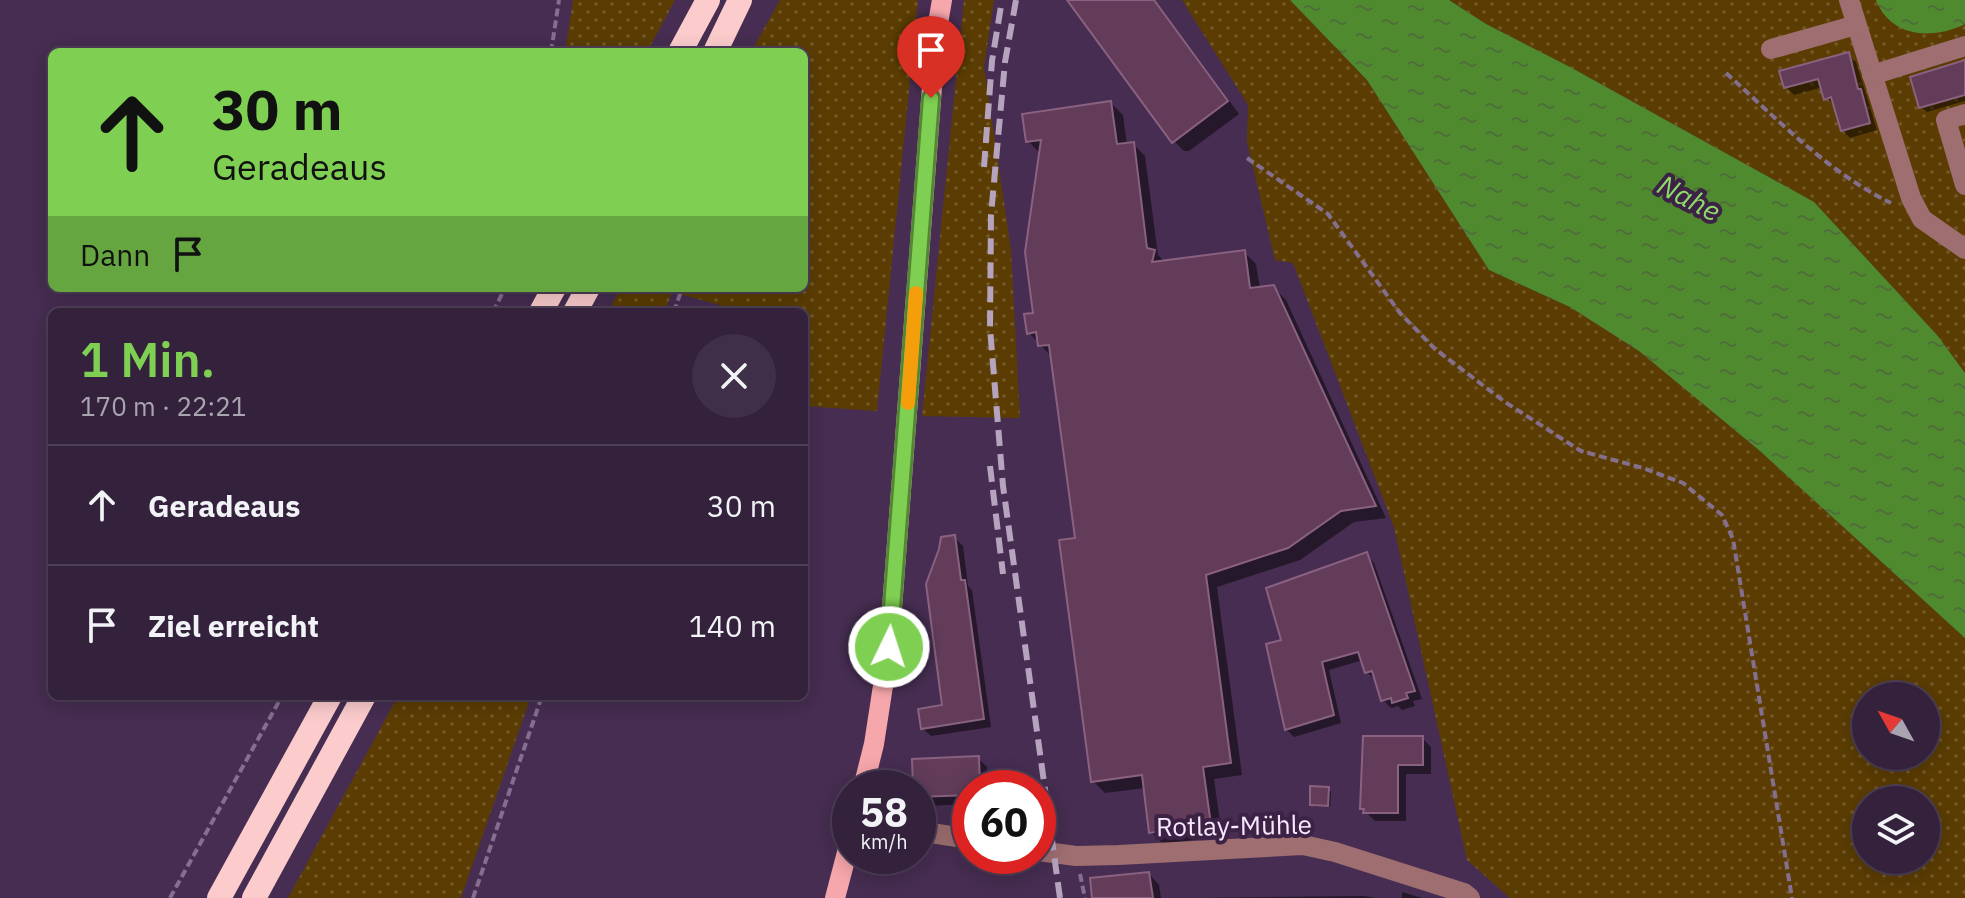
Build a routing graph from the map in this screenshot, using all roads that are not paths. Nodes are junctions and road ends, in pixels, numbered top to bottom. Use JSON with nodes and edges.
{"nodes":[{"id":1,"x":708,"y":0,"type":"edge"},
{"id":2,"x":740,"y":0,"type":"edge"},
{"id":3,"x":942,"y":0,"type":"edge"},
{"id":4,"x":1849,"y":0,"type":"edge"},
{"id":5,"x":1856,"y":25,"type":"junction"},
{"id":6,"x":1965,"y":46,"type":"edge"},
{"id":7,"x":682,"y":48,"type":"edge"},
{"id":8,"x":717,"y":48,"type":"edge"},
{"id":9,"x":1771,"y":49,"type":"dead end"},
{"id":10,"x":1872,"y":75,"type":"junction"},
{"id":11,"x":1965,"y":114,"type":"edge"},
{"id":12,"x":1965,"y":185,"type":"edge"},
{"id":13,"x":1965,"y":249,"type":"edge"},
{"id":14,"x":328,"y":700,"type":"edge"},
{"id":15,"x":362,"y":700,"type":"edge"},
{"id":16,"x":867,"y":770,"type":"edge"},
{"id":17,"x":1056,"y":853,"type":"edge"},
{"id":18,"x":841,"y":874,"type":"edge"},
{"id":19,"x":219,"y":898,"type":"edge"},
{"id":20,"x":254,"y":898,"type":"edge"},
{"id":21,"x":835,"y":898,"type":"edge"},
{"id":22,"x":1470,"y":898,"type":"edge"}],
"edges":[{"from":1,"to":7,"type":"highway"},
{"from":2,"to":8,"type":"highway"},
{"from":3,"to":16,"type":"main road"},
{"from":4,"to":5,"type":"street"},
{"from":5,"to":9,"type":"street"},
{"from":5,"to":10,"type":"street"},
{"from":6,"to":10,"type":"street"},
{"from":10,"to":13,"type":"street"},
{"from":11,"to":12,"type":"street"},
{"from":14,"to":19,"type":"highway"},
{"from":15,"to":20,"type":"highway"},
{"from":17,"to":22,"type":"street","name":"Rotlay-Mühle"},
{"from":18,"to":21,"type":"main road"}]}
